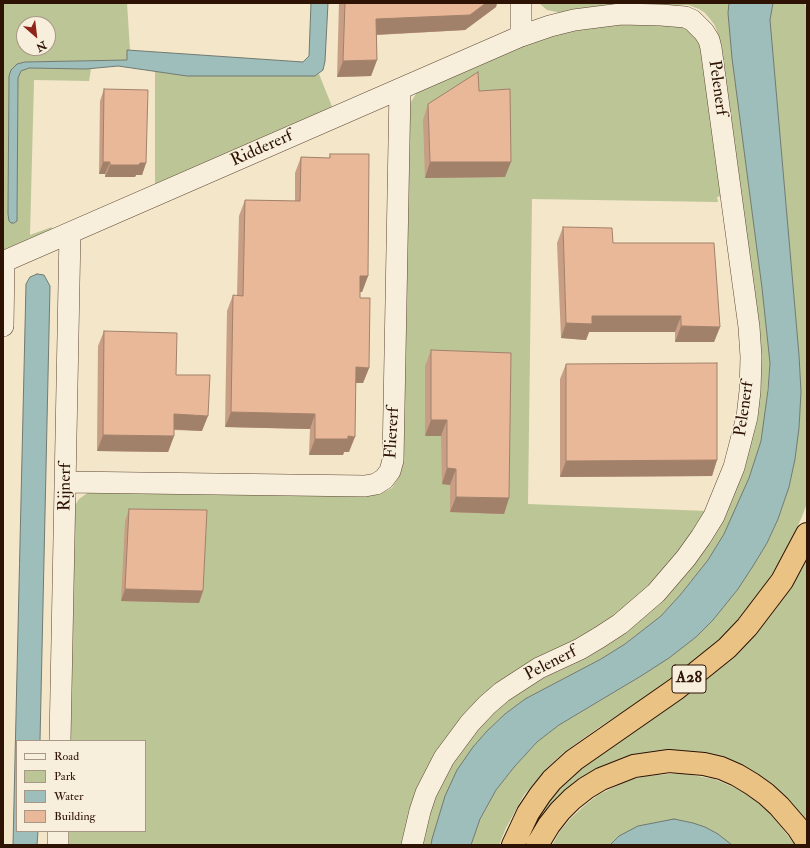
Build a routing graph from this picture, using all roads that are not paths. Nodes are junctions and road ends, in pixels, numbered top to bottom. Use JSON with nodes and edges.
{"nodes":[{"id":1,"x":521,"y":3,"type":"edge"},
{"id":2,"x":520,"y":36,"type":"junction"},
{"id":3,"x":400,"y":89,"type":"junction"},
{"id":4,"x":70,"y":233,"type":"junction"},
{"id":5,"x":4,"y":262,"type":"edge"},
{"id":6,"x":3,"y":326,"type":"edge"},
{"id":7,"x":66,"y":482,"type":"junction"},
{"id":8,"x":807,"y":534,"type":"edge"},
{"id":9,"x":60,"y":740,"type":"edge"},
{"id":10,"x":58,"y":832,"type":"edge"},
{"id":11,"x":807,"y":842,"type":"edge"},
{"id":12,"x":58,"y":845,"type":"edge"},
{"id":13,"x":412,"y":845,"type":"edge"},
{"id":14,"x":513,"y":845,"type":"edge"},
{"id":15,"x":537,"y":845,"type":"edge"}],
"edges":[{"from":1,"to":2,"type":"street"},
{"from":2,"to":3,"type":"street","name":"Riddererf"},
{"from":2,"to":13,"type":"street","name":"Pelenerf"},
{"from":3,"to":4,"type":"street","name":"Riddererf"},
{"from":3,"to":7,"type":"street","name":"Fliererf"},
{"from":4,"to":5,"type":"street","name":"Riddererf"},
{"from":4,"to":7,"type":"street","name":"Rijnerf"},
{"from":5,"to":6,"type":"street"},
{"from":7,"to":9,"type":"street","name":"Rijnerf"},
{"from":8,"to":14,"type":"highway","number":"A28"},
{"from":10,"to":12,"type":"street"},
{"from":11,"to":15,"type":"highway"}]}
